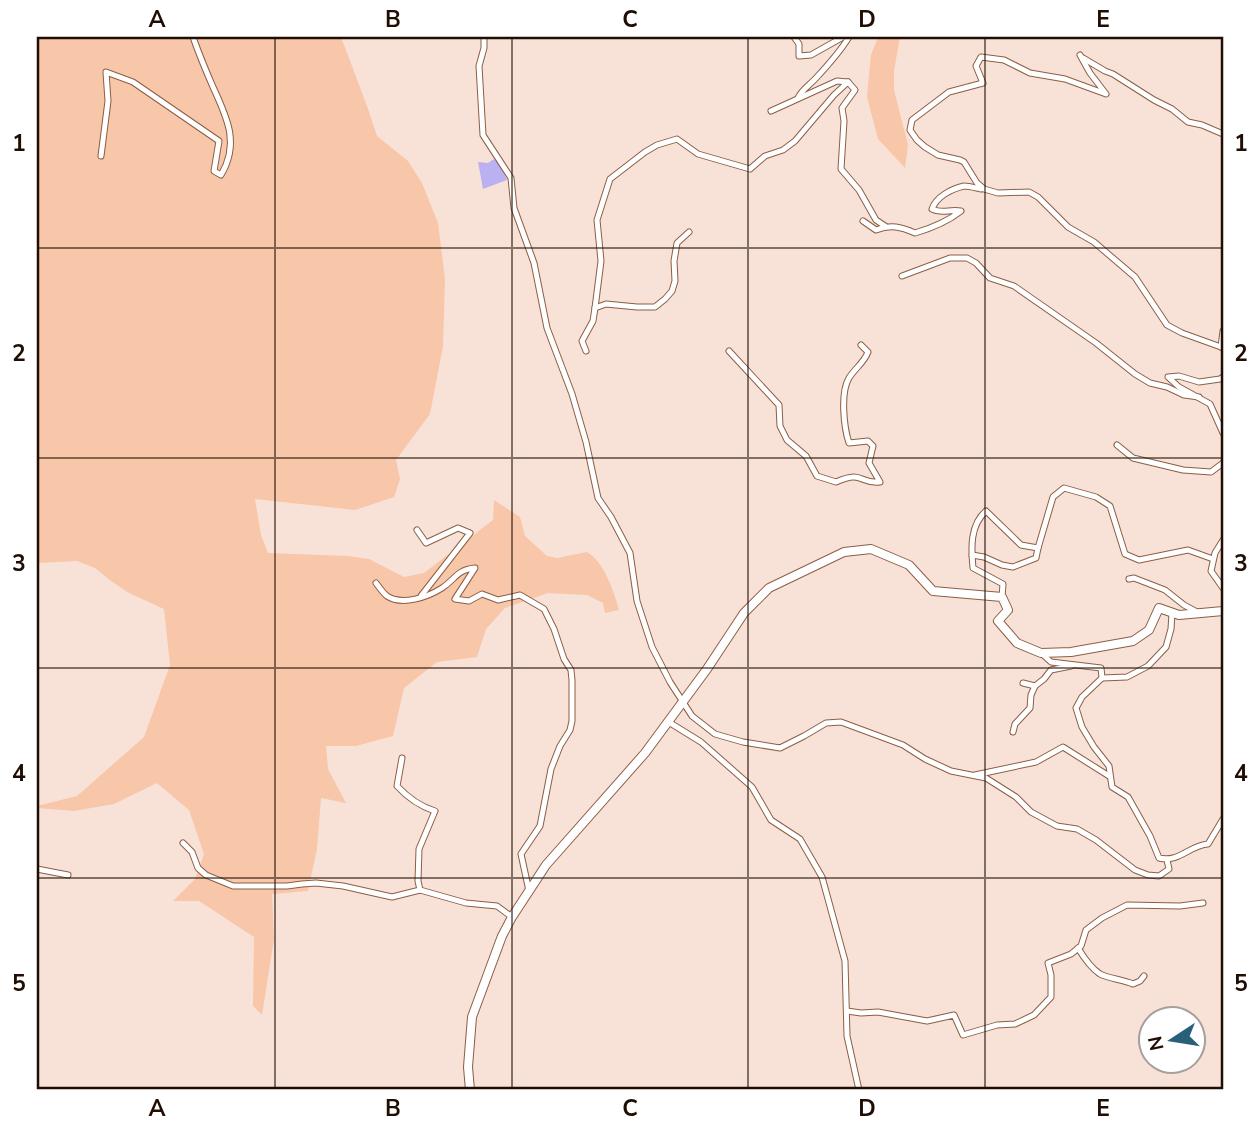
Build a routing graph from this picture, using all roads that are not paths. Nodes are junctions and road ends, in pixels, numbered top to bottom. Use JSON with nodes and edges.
{"nodes":[{"id":1,"x":193,"y":37,"type":"edge"},
{"id":2,"x":484,"y":37,"type":"edge"},
{"id":3,"x":794,"y":37,"type":"edge"},
{"id":4,"x":843,"y":37,"type":"edge"},
{"id":5,"x":849,"y":37,"type":"edge"},
{"id":6,"x":848,"y":82,"type":"junction"},
{"id":7,"x":797,"y":98,"type":"junction"},
{"id":8,"x":771,"y":111,"type":"dead end"},
{"id":9,"x":1223,"y":134,"type":"edge"},
{"id":10,"x":101,"y":156,"type":"dead end"},
{"id":11,"x":984,"y":189,"type":"junction"},
{"id":12,"x":863,"y":221,"type":"dead end"},
{"id":13,"x":885,"y":226,"type":"junction"},
{"id":14,"x":689,"y":232,"type":"dead end"},
{"id":15,"x":902,"y":276,"type":"dead end"},
{"id":16,"x":595,"y":308,"type":"junction"},
{"id":17,"x":1223,"y":331,"type":"edge"},
{"id":18,"x":861,"y":345,"type":"dead end"},
{"id":19,"x":1222,"y":347,"type":"edge"},
{"id":20,"x":586,"y":351,"type":"dead end"},
{"id":21,"x":729,"y":351,"type":"dead end"},
{"id":22,"x":1223,"y":377,"type":"edge"},
{"id":23,"x":1199,"y":397,"type":"junction"},
{"id":24,"x":1223,"y":433,"type":"edge"},
{"id":25,"x":1117,"y":445,"type":"dead end"},
{"id":26,"x":1223,"y":463,"type":"edge"},
{"id":27,"x":417,"y":530,"type":"dead end"},
{"id":28,"x":1223,"y":540,"type":"edge"},
{"id":29,"x":1038,"y":548,"type":"junction"},
{"id":30,"x":972,"y":555,"type":"junction"},
{"id":31,"x":1213,"y":559,"type":"junction"},
{"id":32,"x":1129,"y":579,"type":"dead end"},
{"id":33,"x":376,"y":583,"type":"dead end"},
{"id":34,"x":1223,"y":588,"type":"edge"},
{"id":35,"x":1002,"y":597,"type":"junction"},
{"id":36,"x":419,"y":598,"type":"junction"},
{"id":37,"x":1223,"y":611,"type":"edge"},
{"id":38,"x":1172,"y":612,"type":"junction"},
{"id":39,"x":1200,"y":613,"type":"junction"},
{"id":40,"x":1041,"y":653,"type":"junction"},
{"id":41,"x":1081,"y":665,"type":"junction"},
{"id":42,"x":1102,"y":678,"type":"junction"},
{"id":43,"x":1023,"y":683,"type":"dead end"},
{"id":44,"x":1035,"y":686,"type":"junction"},
{"id":45,"x":682,"y":701,"type":"junction"},
{"id":46,"x":667,"y":721,"type":"junction"},
{"id":47,"x":1013,"y":732,"type":"dead end"},
{"id":48,"x":402,"y":758,"type":"dead end"},
{"id":49,"x":974,"y":776,"type":"junction"},
{"id":50,"x":1109,"y":776,"type":"junction"},
{"id":51,"x":1223,"y":819,"type":"edge"},
{"id":52,"x":183,"y":843,"type":"dead end"},
{"id":53,"x":1167,"y":860,"type":"junction"},
{"id":54,"x":37,"y":869,"type":"edge"},
{"id":55,"x":68,"y":875,"type":"dead end"},
{"id":56,"x":420,"y":890,"type":"junction"},
{"id":57,"x":529,"y":891,"type":"junction"},
{"id":58,"x":1203,"y":903,"type":"dead end"},
{"id":59,"x":512,"y":917,"type":"junction"},
{"id":60,"x":1078,"y":948,"type":"junction"},
{"id":61,"x":1144,"y":976,"type":"dead end"},
{"id":62,"x":847,"y":1011,"type":"junction"},
{"id":63,"x":470,"y":1090,"type":"edge"},
{"id":64,"x":859,"y":1090,"type":"edge"}],
"edges":[{"from":1,"to":10,"type":"street"},
{"from":2,"to":45,"type":"street"},
{"from":3,"to":4,"type":"street"},
{"from":5,"to":7,"type":"street"},
{"from":6,"to":7,"type":"street"},
{"from":6,"to":13,"type":"street"},
{"from":6,"to":16,"type":"street"},
{"from":7,"to":8,"type":"street"},
{"from":9,"to":11,"type":"street"},
{"from":11,"to":13,"type":"street"},
{"from":11,"to":19,"type":"street"},
{"from":12,"to":13,"type":"street"},
{"from":14,"to":16,"type":"street"},
{"from":15,"to":23,"type":"street"},
{"from":16,"to":20,"type":"street"},
{"from":17,"to":19,"type":"street"},
{"from":18,"to":21,"type":"street"},
{"from":22,"to":23,"type":"street"},
{"from":23,"to":24,"type":"street"},
{"from":25,"to":26,"type":"street"},
{"from":27,"to":36,"type":"street"},
{"from":28,"to":31,"type":"street"},
{"from":29,"to":30,"type":"street"},
{"from":29,"to":30,"type":"street"},
{"from":29,"to":31,"type":"street"},
{"from":30,"to":35,"type":"street"},
{"from":31,"to":34,"type":"street"},
{"from":32,"to":39,"type":"street"},
{"from":33,"to":36,"type":"street"},
{"from":35,"to":40,"type":"street"},
{"from":35,"to":45,"type":"street"},
{"from":36,"to":57,"type":"street"},
{"from":37,"to":39,"type":"street"},
{"from":38,"to":39,"type":"street"},
{"from":38,"to":40,"type":"street"},
{"from":38,"to":42,"type":"street"},
{"from":40,"to":41,"type":"street"},
{"from":41,"to":42,"type":"street"},
{"from":41,"to":44,"type":"street"},
{"from":42,"to":50,"type":"street"},
{"from":43,"to":44,"type":"street"},
{"from":44,"to":47,"type":"street"},
{"from":45,"to":46,"type":"street"},
{"from":45,"to":49,"type":"street"},
{"from":46,"to":57,"type":"street"},
{"from":46,"to":62,"type":"street"},
{"from":48,"to":56,"type":"street"},
{"from":49,"to":50,"type":"street"},
{"from":49,"to":53,"type":"street"},
{"from":50,"to":53,"type":"street"},
{"from":51,"to":53,"type":"street"},
{"from":52,"to":56,"type":"street"},
{"from":54,"to":55,"type":"street"},
{"from":56,"to":59,"type":"street"},
{"from":57,"to":59,"type":"street"},
{"from":58,"to":60,"type":"street"},
{"from":59,"to":63,"type":"street"},
{"from":60,"to":61,"type":"street"},
{"from":60,"to":62,"type":"street"},
{"from":62,"to":64,"type":"street"}]}
